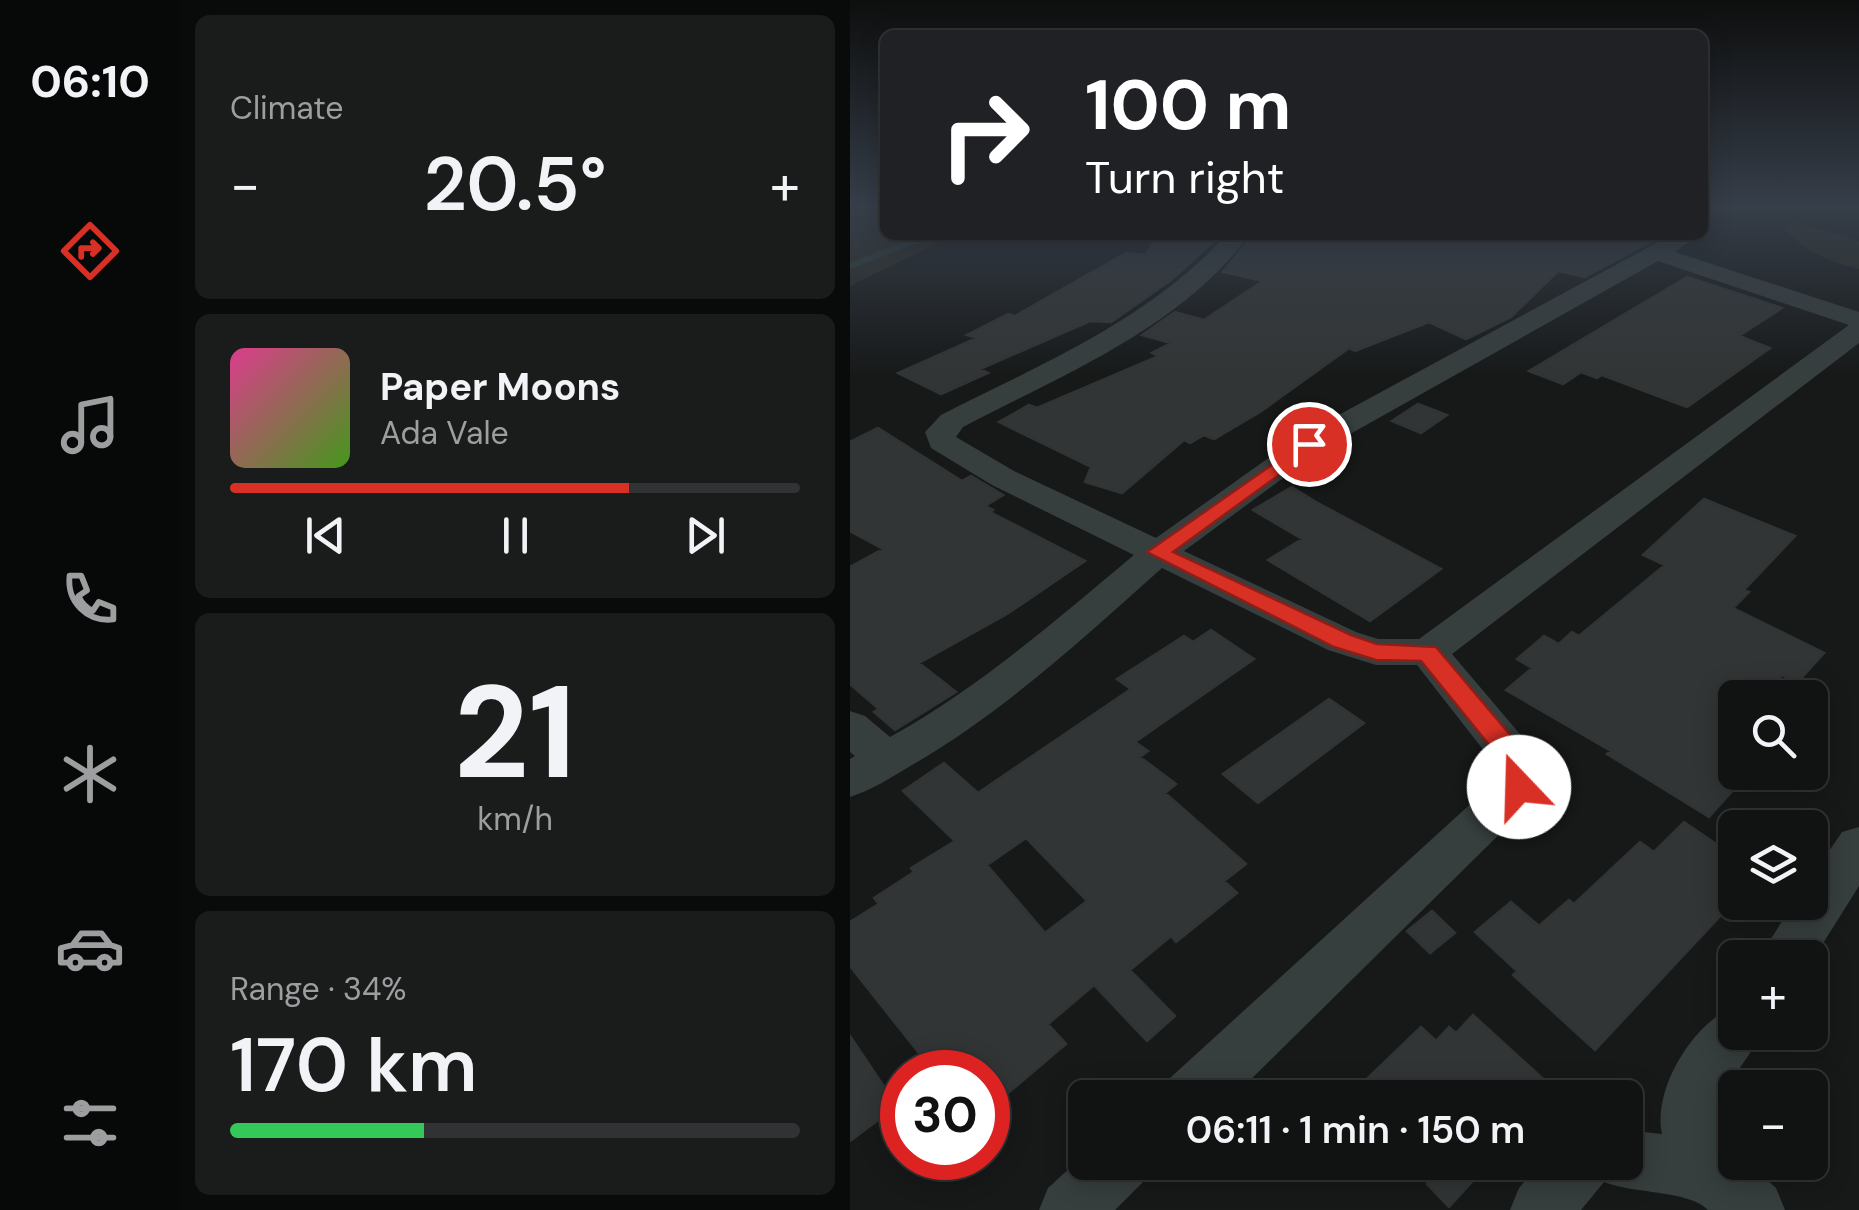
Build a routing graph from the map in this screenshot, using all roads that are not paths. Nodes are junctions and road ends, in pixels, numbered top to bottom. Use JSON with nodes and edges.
{"nodes":[{"id":1,"x":1215,"y":262,"type":"edge"},
{"id":2,"x":1639,"y":262,"type":"edge"},
{"id":3,"x":1685,"y":262,"type":"edge"},
{"id":4,"x":1859,"y":320,"type":"edge"},
{"id":5,"x":1859,"y":330,"type":"edge"},
{"id":6,"x":1158,"y":552,"type":"junction"},
{"id":7,"x":1428,"y":652,"type":"junction"},
{"id":8,"x":850,"y":727,"type":"edge"},
{"id":9,"x":868,"y":770,"type":"edge"},
{"id":10,"x":1859,"y":846,"type":"edge"},
{"id":11,"x":1797,"y":940,"type":"edge"},
{"id":12,"x":1723,"y":1050,"type":"edge"},
{"id":13,"x":1209,"y":1080,"type":"edge"},
{"id":14,"x":1643,"y":1162,"type":"edge"},
{"id":15,"x":1709,"y":1171,"type":"junction"},
{"id":16,"x":1102,"y":1180,"type":"edge"},
{"id":17,"x":1566,"y":1180,"type":"edge"},
{"id":18,"x":1070,"y":1210,"type":"edge"},
{"id":19,"x":1540,"y":1210,"type":"edge"},
{"id":20,"x":1754,"y":1210,"type":"edge"}],
"edges":[{"from":1,"to":6,"type":"street"},
{"from":2,"to":6,"type":"street"},
{"from":3,"to":4,"type":"street"},
{"from":5,"to":7,"type":"street"},
{"from":6,"to":7,"type":"street"},
{"from":6,"to":9,"type":"street"},
{"from":7,"to":13,"type":"street"},
{"from":8,"to":9,"type":"street"},
{"from":10,"to":11,"type":"street"},
{"from":12,"to":15,"type":"street"},
{"from":14,"to":15,"type":"street"},
{"from":15,"to":20,"type":"street"},
{"from":16,"to":18,"type":"street"},
{"from":17,"to":19,"type":"street"}]}
